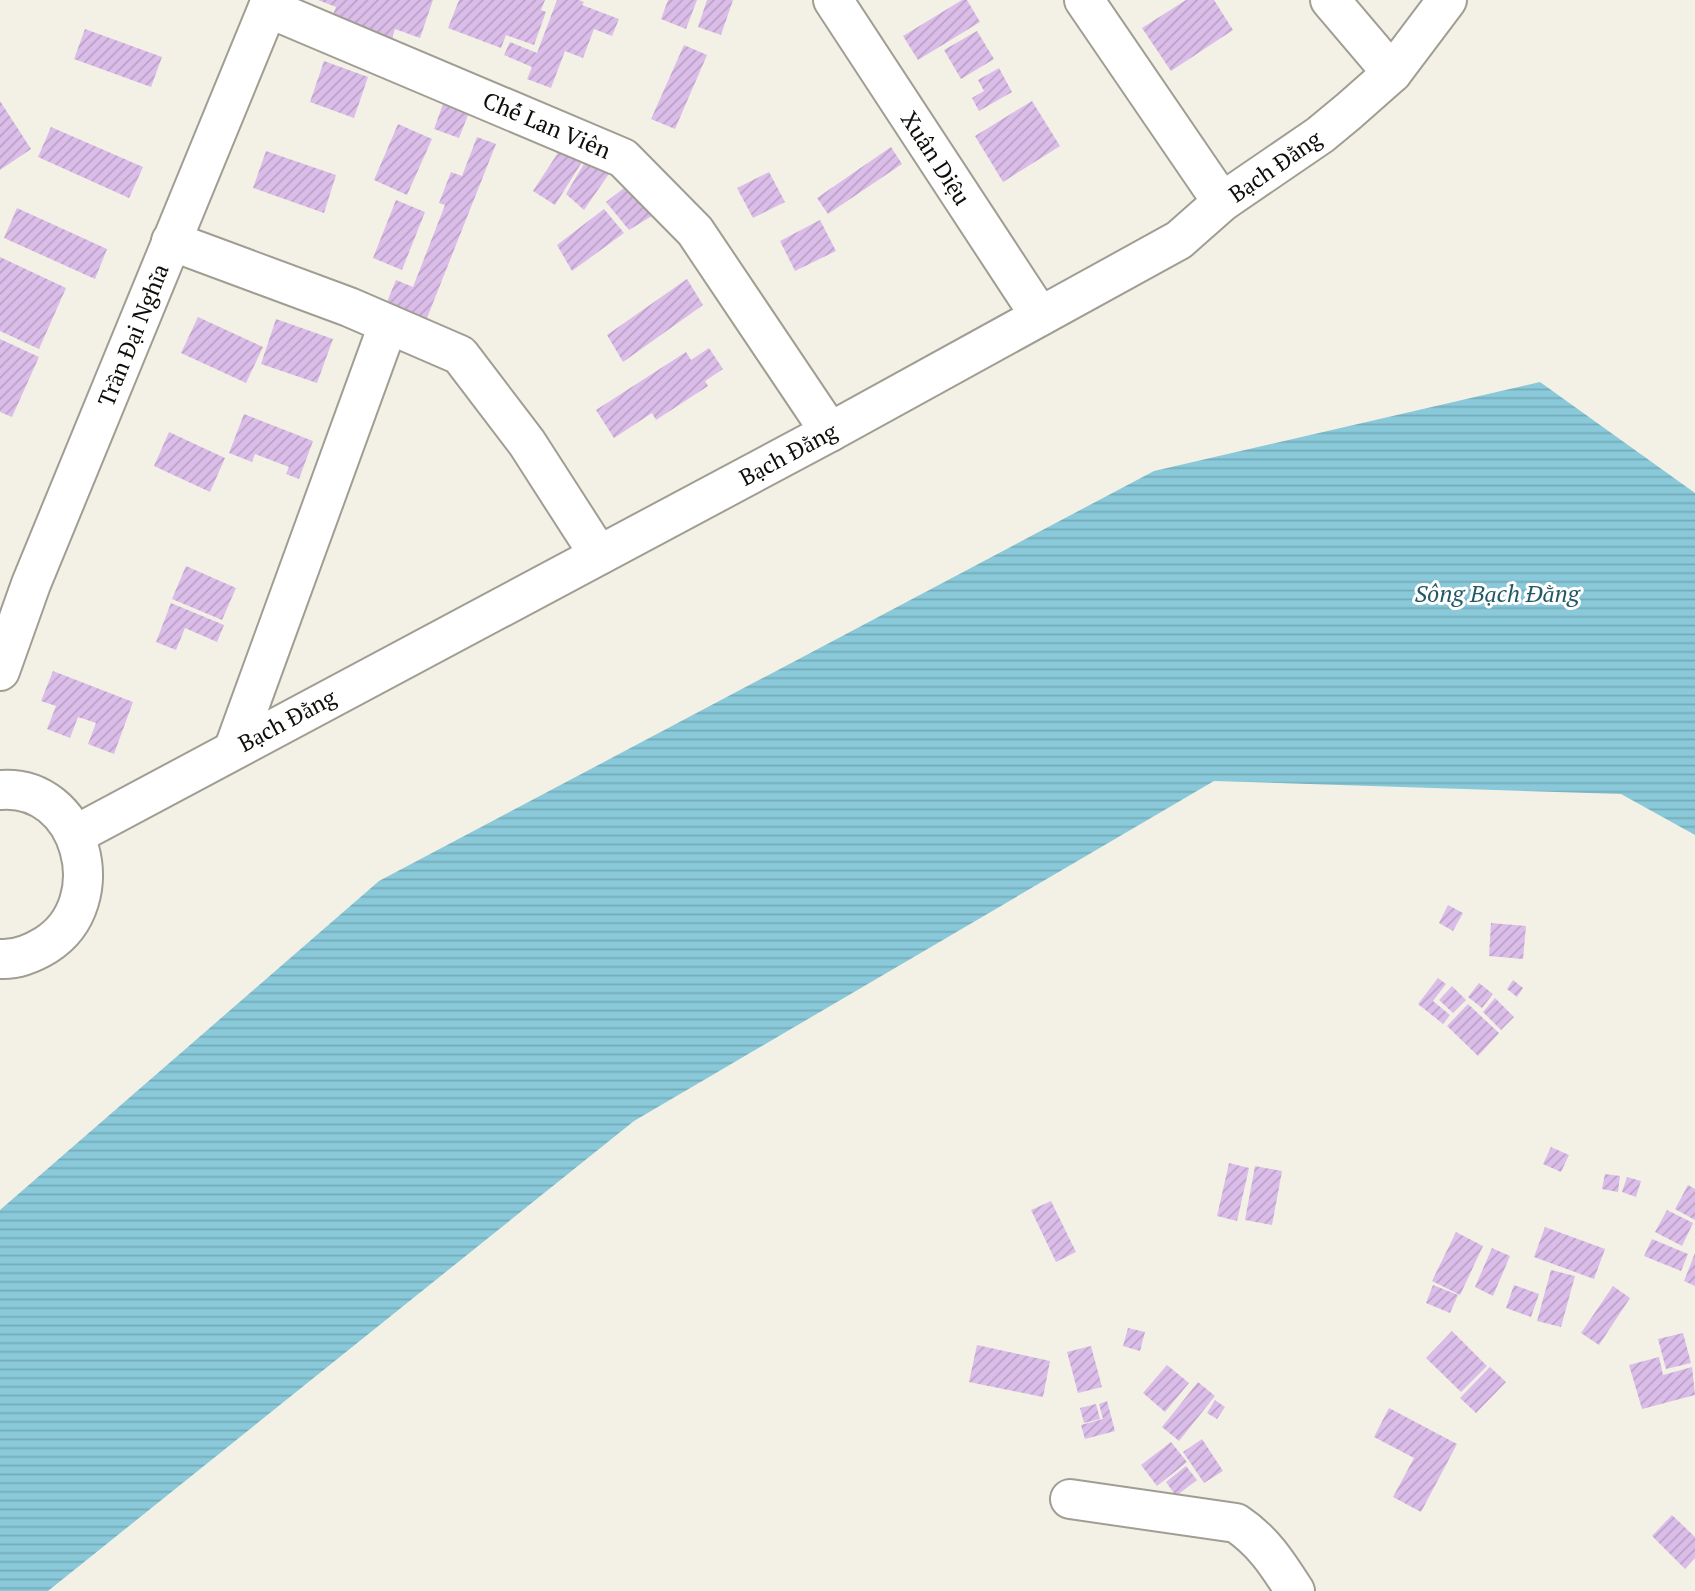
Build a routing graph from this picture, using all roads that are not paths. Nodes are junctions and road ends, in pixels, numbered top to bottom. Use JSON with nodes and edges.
{"nodes":[{"id":1,"x":833,"y":0,"type":"edge"},
{"id":2,"x":1084,"y":0,"type":"edge"},
{"id":3,"x":1329,"y":0,"type":"edge"},
{"id":4,"x":1447,"y":0,"type":"edge"},
{"id":5,"x":270,"y":4,"type":"edge"},
{"id":6,"x":1392,"y":73,"type":"junction"},
{"id":7,"x":1222,"y":202,"type":"junction"},
{"id":8,"x":171,"y":241,"type":"junction"},
{"id":9,"x":1040,"y":316,"type":"junction"},
{"id":10,"x":388,"y":325,"type":"junction"},
{"id":11,"x":830,"y":432,"type":"junction"},
{"id":12,"x":599,"y":555,"type":"junction"},
{"id":13,"x":0,"y":671,"type":"edge"},
{"id":14,"x":234,"y":748,"type":"junction"},
{"id":15,"x":0,"y":790,"type":"edge"},
{"id":16,"x":75,"y":835,"type":"junction"},
{"id":17,"x":0,"y":959,"type":"edge"},
{"id":18,"x":1070,"y":1499,"type":"dead end"},
{"id":19,"x":1294,"y":1591,"type":"edge"}],
"edges":[{"from":1,"to":9,"type":"street","name":"Xuân Diệu"},
{"from":2,"to":7,"type":"street"},
{"from":3,"to":6,"type":"street"},
{"from":4,"to":6,"type":"street","name":"Bạch Đằng"},
{"from":5,"to":8,"type":"street","name":"Trần Đại Nghĩa"},
{"from":5,"to":11,"type":"street","name":"Chế Lan Viên"},
{"from":6,"to":7,"type":"street","name":"Bạch Đằng"},
{"from":7,"to":9,"type":"street","name":"Bạch Đằng"},
{"from":8,"to":10,"type":"street"},
{"from":8,"to":13,"type":"street","name":"Trần Đại Nghĩa"},
{"from":9,"to":11,"type":"street","name":"Bạch Đằng"},
{"from":10,"to":12,"type":"street"},
{"from":10,"to":14,"type":"street"},
{"from":11,"to":12,"type":"street","name":"Bạch Đằng"},
{"from":12,"to":14,"type":"street","name":"Bạch Đằng"},
{"from":14,"to":16,"type":"street","name":"Bạch Đằng"},
{"from":15,"to":16,"type":"street"},
{"from":16,"to":17,"type":"street"},
{"from":18,"to":19,"type":"street"}]}
